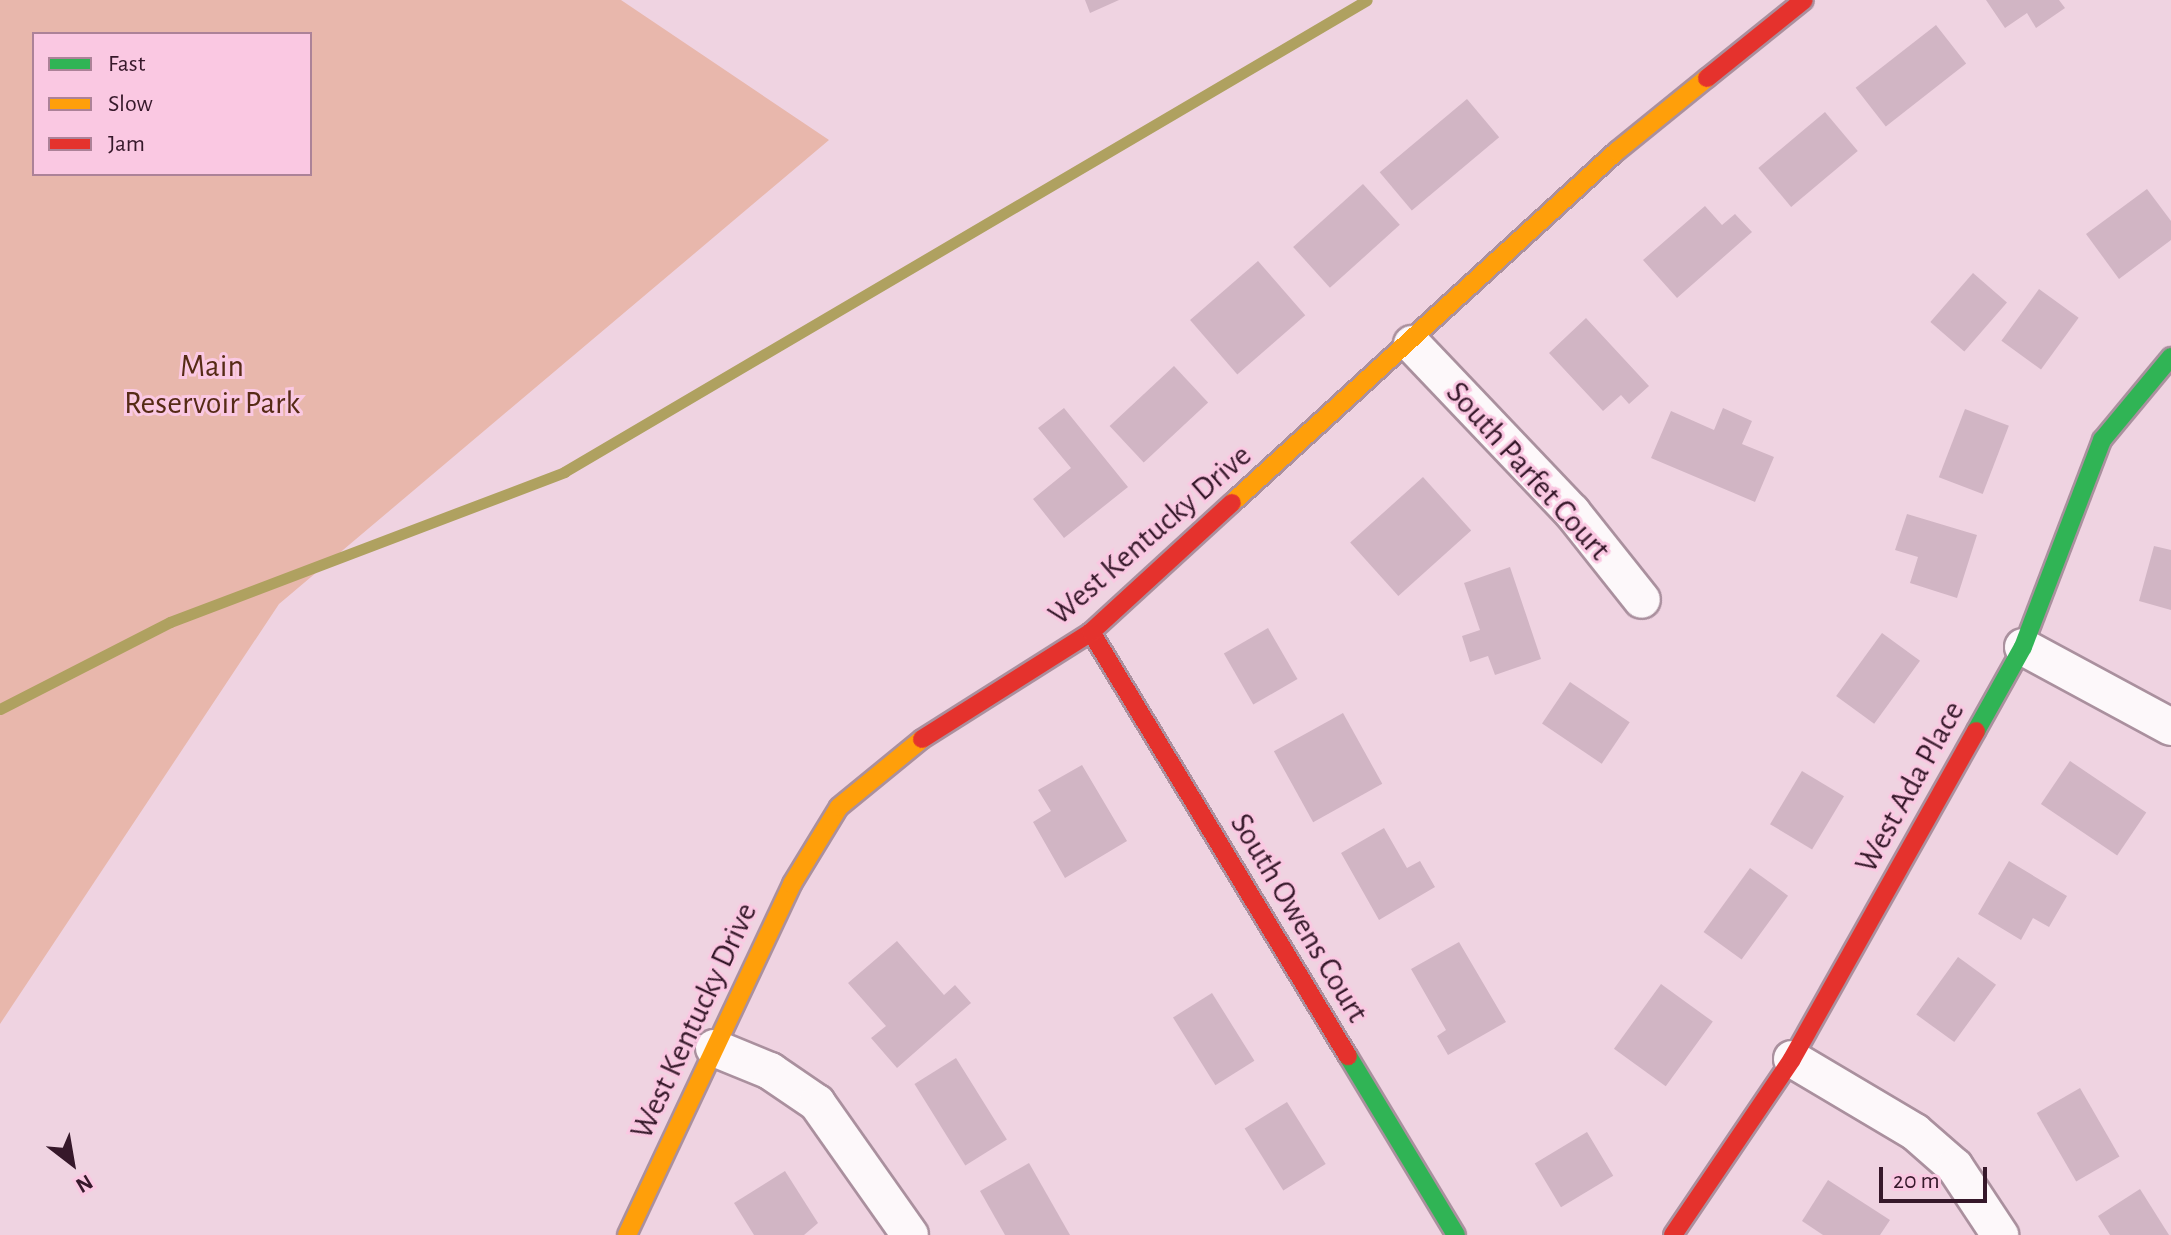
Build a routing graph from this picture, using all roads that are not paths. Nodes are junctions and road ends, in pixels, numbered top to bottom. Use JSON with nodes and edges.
{"nodes":[{"id":1,"x":1804,"y":0,"type":"edge"},
{"id":2,"x":1412,"y":344,"type":"junction"},
{"id":3,"x":2171,"y":357,"type":"edge"},
{"id":4,"x":1642,"y":600,"type":"dead end"},
{"id":5,"x":1091,"y":632,"type":"junction"},
{"id":6,"x":2023,"y":647,"type":"junction"},
{"id":7,"x":2171,"y":727,"type":"edge"},
{"id":8,"x":714,"y":1048,"type":"junction"},
{"id":9,"x":1792,"y":1059,"type":"junction"},
{"id":10,"x":627,"y":1235,"type":"edge"},
{"id":11,"x":910,"y":1235,"type":"edge"},
{"id":12,"x":1456,"y":1235,"type":"edge"},
{"id":13,"x":1673,"y":1235,"type":"edge"},
{"id":14,"x":2000,"y":1235,"type":"edge"}],
"edges":[{"from":1,"to":2,"type":"street","name":"West Kentucky Drive"},
{"from":2,"to":4,"type":"street","name":"South Parfet Court"},
{"from":2,"to":5,"type":"street","name":"West Kentucky Drive"},
{"from":3,"to":6,"type":"street","name":"West Ada Place"},
{"from":5,"to":8,"type":"street","name":"West Kentucky Drive"},
{"from":5,"to":12,"type":"street","name":"South Owens Court"},
{"from":6,"to":7,"type":"street"},
{"from":6,"to":9,"type":"street","name":"West Ada Place"},
{"from":8,"to":10,"type":"street","name":"West Kentucky Drive"},
{"from":8,"to":11,"type":"street"},
{"from":9,"to":13,"type":"street","name":"West Ada Place"},
{"from":9,"to":14,"type":"street"}]}
